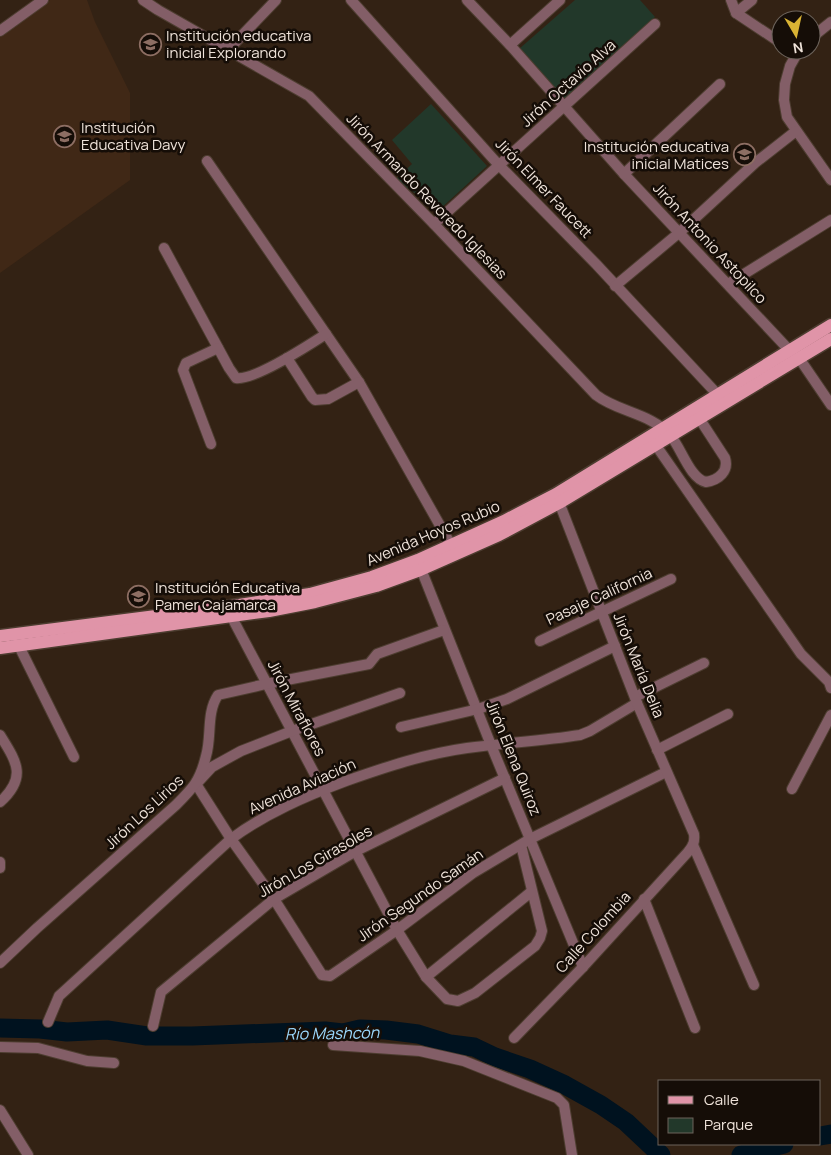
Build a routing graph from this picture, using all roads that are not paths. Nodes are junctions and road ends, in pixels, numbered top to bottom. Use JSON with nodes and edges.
{"nodes":[{"id":1,"x":43,"y":0,"type":"edge"},
{"id":2,"x":143,"y":0,"type":"edge"},
{"id":3,"x":276,"y":0,"type":"edge"},
{"id":4,"x":351,"y":0,"type":"edge"},
{"id":5,"x":466,"y":0,"type":"edge"},
{"id":6,"x":560,"y":0,"type":"edge"},
{"id":7,"x":731,"y":0,"type":"edge"},
{"id":8,"x":752,"y":0,"type":"edge"},
{"id":9,"x":736,"y":13,"type":"junction"},
{"id":10,"x":831,"y":22,"type":"edge"},
{"id":11,"x":655,"y":24,"type":"dead end"},
{"id":12,"x":821,"y":30,"type":"edge"},
{"id":13,"x":0,"y":31,"type":"edge"},
{"id":14,"x":771,"y":36,"type":"edge"},
{"id":15,"x":510,"y":45,"type":"junction"},
{"id":16,"x":228,"y":50,"type":"junction"},
{"id":17,"x":792,"y":60,"type":"edge"},
{"id":18,"x":720,"y":84,"type":"dead end"},
{"id":19,"x":565,"y":106,"type":"junction"},
{"id":20,"x":796,"y":131,"type":"junction"},
{"id":21,"x":207,"y":161,"type":"dead end"},
{"id":22,"x":500,"y":166,"type":"junction"},
{"id":23,"x":624,"y":174,"type":"junction"},
{"id":24,"x":831,"y":180,"type":"edge"},
{"id":25,"x":831,"y":220,"type":"edge"},
{"id":26,"x":434,"y":224,"type":"junction"},
{"id":27,"x":680,"y":232,"type":"junction"},
{"id":28,"x":164,"y":248,"type":"dead end"},
{"id":29,"x":728,"y":284,"type":"junction"},
{"id":30,"x":615,"y":286,"type":"junction"},
{"id":31,"x":831,"y":326,"type":"edge"},
{"id":32,"x":326,"y":334,"type":"junction"},
{"id":33,"x":831,"y":340,"type":"edge"},
{"id":34,"x":218,"y":348,"type":"junction"},
{"id":35,"x":795,"y":354,"type":"junction"},
{"id":36,"x":287,"y":358,"type":"junction"},
{"id":37,"x":359,"y":382,"type":"junction"},
{"id":38,"x":718,"y":395,"type":"junction"},
{"id":39,"x":831,"y":405,"type":"edge"},
{"id":40,"x":699,"y":418,"type":"junction"},
{"id":41,"x":666,"y":432,"type":"junction"},
{"id":42,"x":211,"y":444,"type":"dead end"},
{"id":43,"x":655,"y":444,"type":"junction"},
{"id":44,"x":558,"y":498,"type":"junction"},
{"id":45,"x":451,"y":545,"type":"junction"},
{"id":46,"x":419,"y":565,"type":"junction"},
{"id":47,"x":671,"y":579,"type":"dead end"},
{"id":48,"x":228,"y":611,"type":"junction"},
{"id":49,"x":602,"y":612,"type":"junction"},
{"id":50,"x":444,"y":630,"type":"junction"},
{"id":51,"x":0,"y":636,"type":"edge"},
{"id":52,"x":16,"y":640,"type":"junction"},
{"id":53,"x":540,"y":641,"type":"dead end"},
{"id":54,"x":615,"y":646,"type":"junction"},
{"id":55,"x":0,"y":648,"type":"edge"},
{"id":56,"x":704,"y":663,"type":"dead end"},
{"id":57,"x":266,"y":684,"type":"junction"},
{"id":58,"x":831,"y":688,"type":"edge"},
{"id":59,"x":400,"y":693,"type":"dead end"},
{"id":60,"x":636,"y":700,"type":"junction"},
{"id":61,"x":478,"y":709,"type":"junction"},
{"id":62,"x":728,"y":714,"type":"dead end"},
{"id":63,"x":831,"y":715,"type":"edge"},
{"id":64,"x":401,"y":727,"type":"dead end"},
{"id":65,"x":292,"y":731,"type":"junction"},
{"id":66,"x":0,"y":735,"type":"edge"},
{"id":67,"x":491,"y":745,"type":"junction"},
{"id":68,"x":657,"y":750,"type":"junction"},
{"id":69,"x":74,"y":757,"type":"dead end"},
{"id":70,"x":666,"y":772,"type":"junction"},
{"id":71,"x":505,"y":778,"type":"junction"},
{"id":72,"x":196,"y":784,"type":"junction"},
{"id":73,"x":792,"y":789,"type":"dead end"},
{"id":74,"x":323,"y":790,"type":"junction"},
{"id":75,"x":0,"y":802,"type":"edge"},
{"id":76,"x":231,"y":838,"type":"junction"},
{"id":77,"x":530,"y":838,"type":"junction"},
{"id":78,"x":521,"y":845,"type":"junction"},
{"id":79,"x":693,"y":845,"type":"junction"},
{"id":80,"x":356,"y":851,"type":"junction"},
{"id":81,"x":0,"y":862,"type":"edge"},
{"id":82,"x":0,"y":868,"type":"edge"},
{"id":83,"x":532,"y":892,"type":"junction"},
{"id":84,"x":274,"y":899,"type":"junction"},
{"id":85,"x":644,"y":899,"type":"junction"},
{"id":86,"x":398,"y":930,"type":"junction"},
{"id":87,"x":0,"y":963,"type":"edge"},
{"id":88,"x":583,"y":967,"type":"junction"},
{"id":89,"x":426,"y":977,"type":"junction"},
{"id":90,"x":754,"y":985,"type":"dead end"},
{"id":91,"x":48,"y":1022,"type":"dead end"},
{"id":92,"x":153,"y":1026,"type":"dead end"},
{"id":93,"x":695,"y":1028,"type":"dead end"},
{"id":94,"x":514,"y":1038,"type":"dead end"},
{"id":95,"x":333,"y":1044,"type":"dead end"},
{"id":96,"x":0,"y":1046,"type":"edge"},
{"id":97,"x":114,"y":1063,"type":"dead end"},
{"id":98,"x":0,"y":1110,"type":"edge"},
{"id":99,"x":28,"y":1155,"type":"edge"},
{"id":100,"x":572,"y":1155,"type":"edge"}],
"edges":[{"from":1,"to":13,"type":"street"},
{"from":2,"to":16,"type":"street","name":"Jirón Armando Revoredo Iglesias"},
{"from":3,"to":16,"type":"street"},
{"from":4,"to":22,"type":"street","name":"Jirón Elmer Faucett"},
{"from":5,"to":15,"type":"street","name":"Jirón Antonio Astopilco"},
{"from":6,"to":15,"type":"street"},
{"from":7,"to":9,"type":"street"},
{"from":8,"to":9,"type":"street"},
{"from":9,"to":14,"type":"street"},
{"from":10,"to":12,"type":"street"},
{"from":11,"to":19,"type":"street","name":"Jirón Octavio Alva"},
{"from":15,"to":19,"type":"street","name":"Jirón Antonio Astopilco"},
{"from":16,"to":26,"type":"street","name":"Jirón Armando Revoredo Iglesias"},
{"from":17,"to":20,"type":"street"},
{"from":18,"to":23,"type":"street"},
{"from":19,"to":22,"type":"street","name":"Jirón Octavio Alva"},
{"from":19,"to":23,"type":"street","name":"Jirón Antonio Astopilco"},
{"from":20,"to":24,"type":"street"},
{"from":20,"to":27,"type":"street"},
{"from":21,"to":32,"type":"street"},
{"from":22,"to":26,"type":"street","name":"Jirón Octavio Alva"},
{"from":22,"to":30,"type":"street","name":"Jirón Elmer Faucett"},
{"from":23,"to":27,"type":"street","name":"Jirón Antonio Astopilco"},
{"from":25,"to":29,"type":"street"},
{"from":26,"to":41,"type":"street","name":"Jirón Armando Revoredo Iglesias"},
{"from":27,"to":29,"type":"street","name":"Jirón Antonio Astopilco"},
{"from":27,"to":30,"type":"street"},
{"from":28,"to":34,"type":"street"},
{"from":29,"to":35,"type":"street","name":"Jirón Antonio Astopilco"},
{"from":30,"to":38,"type":"street","name":"Jirón Elmer Faucett"},
{"from":31,"to":35,"type":"main road","name":"Avenida Hoyos Rubio"},
{"from":32,"to":36,"type":"street"},
{"from":32,"to":37,"type":"street"},
{"from":33,"to":35,"type":"main road","name":"Avenida Hoyos Rubio"},
{"from":34,"to":36,"type":"street"},
{"from":34,"to":42,"type":"street"},
{"from":35,"to":38,"type":"main road","name":"Avenida Hoyos Rubio"},
{"from":35,"to":39,"type":"street","name":"Jirón Antonio Astopilco"},
{"from":35,"to":40,"type":"main road","name":"Avenida Hoyos Rubio"},
{"from":36,"to":37,"type":"street"},
{"from":37,"to":45,"type":"street"},
{"from":38,"to":41,"type":"main road","name":"Avenida Hoyos Rubio"},
{"from":40,"to":41,"type":"main road","name":"Avenida Hoyos Rubio"},
{"from":40,"to":41,"type":"street"},
{"from":41,"to":43,"type":"main road","name":"Avenida Hoyos Rubio"},
{"from":41,"to":44,"type":"main road","name":"Avenida Hoyos Rubio"},
{"from":43,"to":44,"type":"main road","name":"Avenida Hoyos Rubio"},
{"from":43,"to":58,"type":"street"},
{"from":44,"to":45,"type":"main road","name":"Avenida Hoyos Rubio"},
{"from":44,"to":46,"type":"main road","name":"Avenida Hoyos Rubio"},
{"from":44,"to":49,"type":"street","name":"Jirón María Delia"},
{"from":45,"to":46,"type":"main road","name":"Avenida Hoyos Rubio"},
{"from":46,"to":48,"type":"main road","name":"Avenida Hoyos Rubio"},
{"from":46,"to":50,"type":"street","name":"Jirón Elena Quiroz"},
{"from":47,"to":49,"type":"street","name":"Pasaje California"},
{"from":48,"to":52,"type":"main road","name":"Avenida Hoyos Rubio"},
{"from":48,"to":57,"type":"street","name":"Jirón Miraflores"},
{"from":49,"to":53,"type":"street","name":"Pasaje California"},
{"from":49,"to":54,"type":"street","name":"Jirón María Delia"},
{"from":50,"to":57,"type":"street","name":"Jirón Los Lirios"},
{"from":50,"to":61,"type":"street","name":"Jirón Elena Quiroz"},
{"from":51,"to":52,"type":"main road","name":"Avenida Hoyos Rubio"},
{"from":52,"to":55,"type":"main road","name":"Avenida Hoyos Rubio"},
{"from":52,"to":69,"type":"street"},
{"from":54,"to":60,"type":"street","name":"Jirón María Delia"},
{"from":54,"to":61,"type":"street"},
{"from":56,"to":60,"type":"street","name":"Avenida Aviación"},
{"from":57,"to":65,"type":"street","name":"Jirón Miraflores"},
{"from":57,"to":72,"type":"street","name":"Jirón Los Lirios"},
{"from":59,"to":65,"type":"street"},
{"from":60,"to":67,"type":"street","name":"Avenida Aviación"},
{"from":60,"to":68,"type":"street","name":"Jirón María Delia"},
{"from":61,"to":64,"type":"street"},
{"from":61,"to":67,"type":"street","name":"Jirón Elena Quiroz"},
{"from":62,"to":68,"type":"street"},
{"from":63,"to":73,"type":"street"},
{"from":65,"to":72,"type":"street"},
{"from":65,"to":74,"type":"street","name":"Jirón Miraflores"},
{"from":66,"to":75,"type":"street"},
{"from":67,"to":71,"type":"street","name":"Jirón Elena Quiroz"},
{"from":67,"to":74,"type":"street","name":"Avenida Aviación"},
{"from":68,"to":70,"type":"street","name":"Jirón María Delia"},
{"from":70,"to":77,"type":"street","name":"Jirón Segundo Samán"},
{"from":70,"to":79,"type":"street","name":"Jirón María Delia"},
{"from":71,"to":77,"type":"street","name":"Jirón Elena Quiroz"},
{"from":71,"to":80,"type":"street","name":"Jirón Los Girasoles"},
{"from":72,"to":76,"type":"street"},
{"from":72,"to":87,"type":"street","name":"Jirón Los Lirios"},
{"from":74,"to":76,"type":"street","name":"Avenida Aviación"},
{"from":74,"to":80,"type":"street","name":"Jirón Miraflores"},
{"from":76,"to":84,"type":"street"},
{"from":76,"to":91,"type":"street","name":"Avenida Aviación"},
{"from":77,"to":78,"type":"street","name":"Jirón Segundo Samán"},
{"from":77,"to":88,"type":"street","name":"Jirón Elena Quiroz"},
{"from":78,"to":83,"type":"street","name":"Jirón Miraflores"},
{"from":78,"to":86,"type":"street","name":"Jirón Segundo Samán"},
{"from":79,"to":85,"type":"street","name":"Calle Colombia"},
{"from":79,"to":90,"type":"street","name":"Jirón María Delia"},
{"from":80,"to":84,"type":"street","name":"Jirón Los Girasoles"},
{"from":80,"to":86,"type":"street","name":"Jirón Miraflores"},
{"from":81,"to":82,"type":"street"},
{"from":83,"to":89,"type":"street"},
{"from":83,"to":89,"type":"street","name":"Jirón Miraflores"},
{"from":84,"to":86,"type":"street","name":"Jirón Segundo Samán"},
{"from":84,"to":92,"type":"street","name":"Jirón Los Girasoles"},
{"from":85,"to":88,"type":"street","name":"Calle Colombia"},
{"from":85,"to":93,"type":"street"},
{"from":86,"to":89,"type":"street","name":"Jirón Miraflores"},
{"from":88,"to":94,"type":"street","name":"Calle Colombia"},
{"from":95,"to":100,"type":"street"},
{"from":96,"to":97,"type":"street"},
{"from":98,"to":99,"type":"street"}]}
